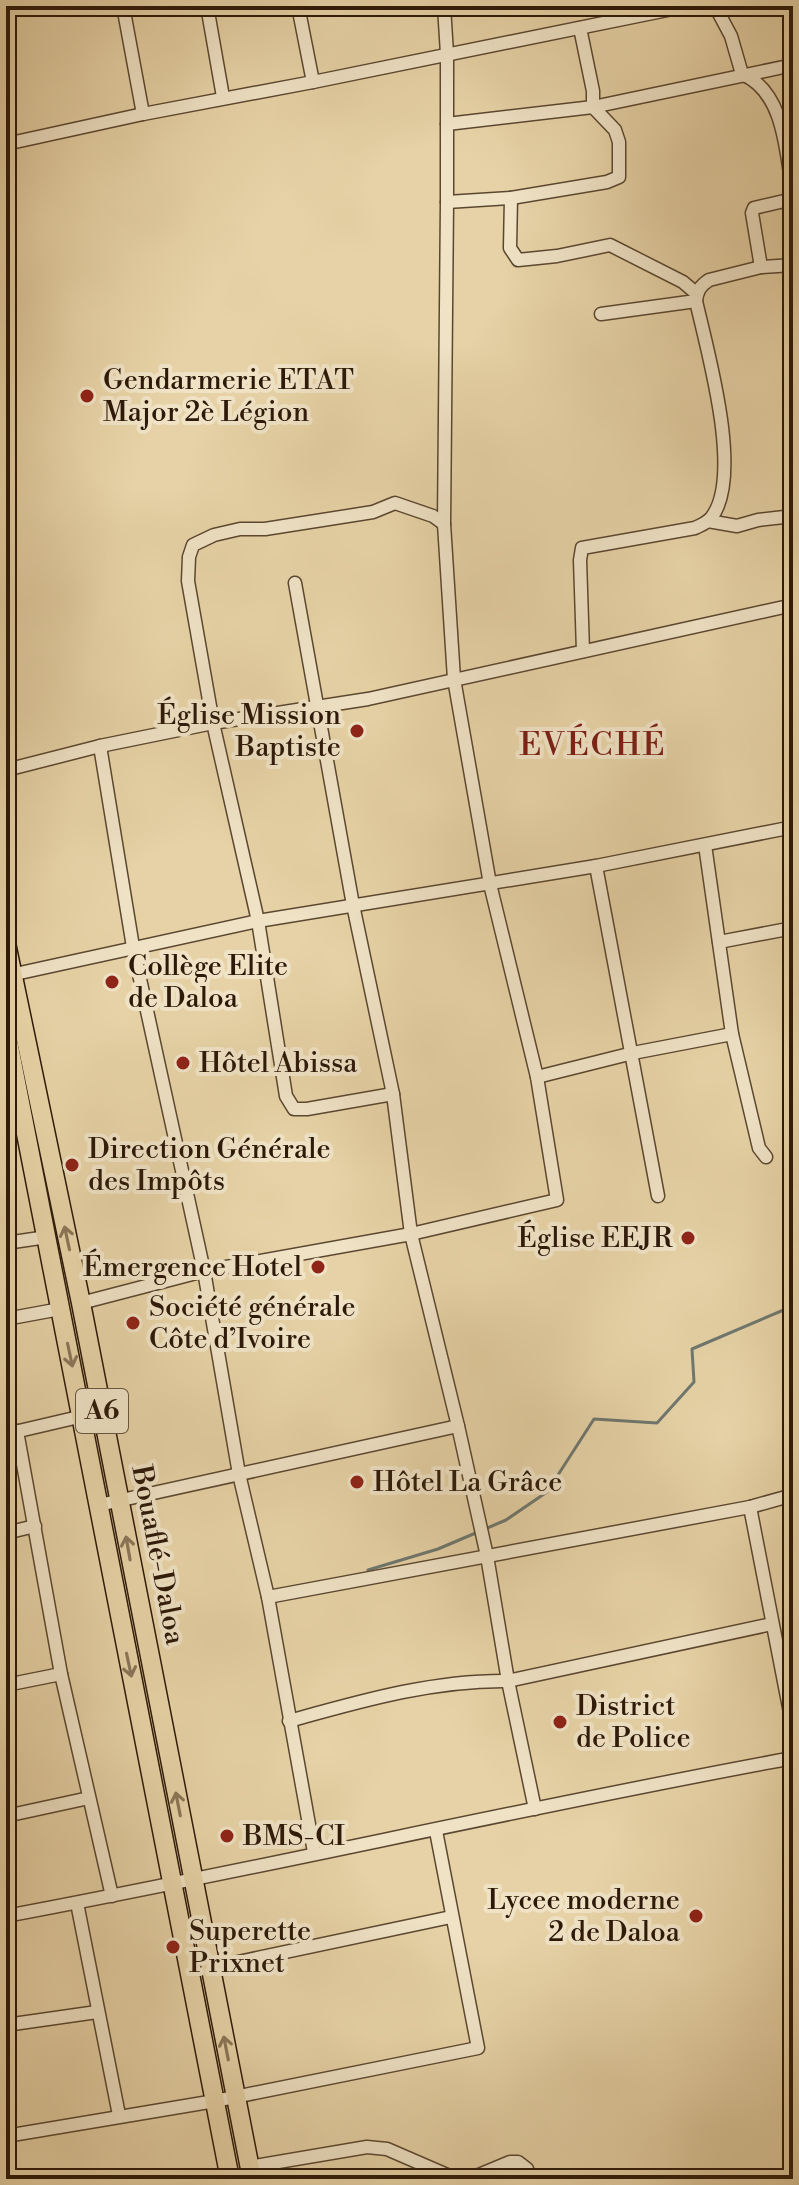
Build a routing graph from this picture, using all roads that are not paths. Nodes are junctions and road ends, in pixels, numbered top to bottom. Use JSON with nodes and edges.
{"nodes":[{"id":1,"x":123,"y":6,"type":"edge"},
{"id":2,"x":207,"y":6,"type":"edge"},
{"id":3,"x":298,"y":6,"type":"edge"},
{"id":4,"x":444,"y":6,"type":"edge"},
{"id":5,"x":687,"y":6,"type":"edge"},
{"id":6,"x":715,"y":6,"type":"edge"},
{"id":7,"x":632,"y":11,"type":"edge"},
{"id":8,"x":580,"y":28,"type":"junction"},
{"id":9,"x":447,"y":54,"type":"junction"},
{"id":10,"x":793,"y":65,"type":"edge"},
{"id":11,"x":742,"y":74,"type":"junction"},
{"id":12,"x":313,"y":82,"type":"junction"},
{"id":13,"x":223,"y":97,"type":"junction"},
{"id":14,"x":593,"y":107,"type":"junction"},
{"id":15,"x":143,"y":114,"type":"junction"},
{"id":16,"x":786,"y":119,"type":"edge"},
{"id":17,"x":447,"y":124,"type":"junction"},
{"id":18,"x":6,"y":144,"type":"edge"},
{"id":19,"x":793,"y":196,"type":"edge"},
{"id":20,"x":511,"y":198,"type":"junction"},
{"id":21,"x":447,"y":202,"type":"junction"},
{"id":22,"x":793,"y":265,"type":"edge"},
{"id":23,"x":761,"y":267,"type":"junction"},
{"id":24,"x":696,"y":298,"type":"junction"},
{"id":25,"x":601,"y":314,"type":"dead end"},
{"id":26,"x":793,"y":516,"type":"edge"},
{"id":27,"x":708,"y":521,"type":"junction"},
{"id":28,"x":444,"y":524,"type":"junction"},
{"id":29,"x":295,"y":583,"type":"dead end"},
{"id":30,"x":793,"y":605,"type":"edge"},
{"id":31,"x":583,"y":651,"type":"junction"},
{"id":32,"x":454,"y":679,"type":"junction"},
{"id":33,"x":319,"y":708,"type":"junction"},
{"id":34,"x":213,"y":723,"type":"junction"},
{"id":35,"x":100,"y":746,"type":"junction"},
{"id":36,"x":6,"y":770,"type":"edge"},
{"id":37,"x":793,"y":827,"type":"edge"},
{"id":38,"x":705,"y":845,"type":"junction"},
{"id":39,"x":596,"y":866,"type":"junction"},
{"id":40,"x":490,"y":884,"type":"junction"},
{"id":41,"x":353,"y":905,"type":"junction"},
{"id":42,"x":258,"y":921,"type":"junction"},
{"id":43,"x":793,"y":928,"type":"edge"},
{"id":44,"x":719,"y":942,"type":"junction"},
{"id":45,"x":6,"y":943,"type":"edge"},
{"id":46,"x":133,"y":947,"type":"junction"},
{"id":47,"x":9,"y":975,"type":"edge"},
{"id":48,"x":6,"y":1031,"type":"edge"},
{"id":49,"x":732,"y":1034,"type":"junction"},
{"id":50,"x":633,"y":1053,"type":"junction"},
{"id":51,"x":537,"y":1077,"type":"junction"},
{"id":52,"x":393,"y":1094,"type":"junction"},
{"id":53,"x":766,"y":1157,"type":"dead end"},
{"id":54,"x":658,"y":1196,"type":"dead end"},
{"id":55,"x":411,"y":1234,"type":"junction"},
{"id":56,"x":47,"y":1237,"type":"junction"},
{"id":57,"x":6,"y":1243,"type":"edge"},
{"id":58,"x":204,"y":1271,"type":"junction"},
{"id":59,"x":81,"y":1303,"type":"junction"},
{"id":60,"x":60,"y":1309,"type":"junction"},
{"id":61,"x":6,"y":1319,"type":"edge"},
{"id":62,"x":83,"y":1416,"type":"junction"},
{"id":63,"x":458,"y":1426,"type":"junction"},
{"id":64,"x":12,"y":1432,"type":"edge"},
{"id":65,"x":239,"y":1474,"type":"junction"},
{"id":66,"x":793,"y":1495,"type":"edge"},
{"id":67,"x":120,"y":1500,"type":"junction"},
{"id":68,"x":99,"y":1505,"type":"junction"},
{"id":69,"x":750,"y":1507,"type":"junction"},
{"id":70,"x":35,"y":1526,"type":"junction"},
{"id":71,"x":6,"y":1533,"type":"edge"},
{"id":72,"x":487,"y":1556,"type":"junction"},
{"id":73,"x":268,"y":1597,"type":"junction"},
{"id":74,"x":772,"y":1624,"type":"junction"},
{"id":75,"x":61,"y":1674,"type":"junction"},
{"id":76,"x":508,"y":1681,"type":"junction"},
{"id":77,"x":6,"y":1685,"type":"edge"},
{"id":78,"x":289,"y":1721,"type":"junction"},
{"id":79,"x":793,"y":1728,"type":"edge"},
{"id":80,"x":793,"y":1758,"type":"edge"},
{"id":81,"x":89,"y":1798,"type":"junction"},
{"id":82,"x":535,"y":1809,"type":"junction"},
{"id":83,"x":6,"y":1816,"type":"edge"},
{"id":84,"x":436,"y":1831,"type":"junction"},
{"id":85,"x":314,"y":1852,"type":"junction"},
{"id":86,"x":194,"y":1880,"type":"junction"},
{"id":87,"x":174,"y":1885,"type":"junction"},
{"id":88,"x":112,"y":1896,"type":"junction"},
{"id":89,"x":77,"y":1903,"type":"junction"},
{"id":90,"x":6,"y":1916,"type":"edge"},
{"id":91,"x":451,"y":1917,"type":"junction"},
{"id":92,"x":210,"y":1968,"type":"junction"},
{"id":93,"x":97,"y":2012,"type":"junction"},
{"id":94,"x":6,"y":2025,"type":"edge"},
{"id":95,"x":235,"y":2096,"type":"junction"},
{"id":96,"x":215,"y":2101,"type":"junction"},
{"id":97,"x":119,"y":2115,"type":"junction"},
{"id":98,"x":6,"y":2136,"type":"edge"},
{"id":99,"x":250,"y":2173,"type":"edge"},
{"id":100,"x":230,"y":2179,"type":"edge"},
{"id":101,"x":530,"y":2179,"type":"edge"}],
"edges":[{"from":1,"to":15,"type":"street"},
{"from":2,"to":13,"type":"street"},
{"from":3,"to":12,"type":"street"},
{"from":4,"to":9,"type":"street"},
{"from":5,"to":7,"type":"street"},
{"from":6,"to":11,"type":"street"},
{"from":7,"to":8,"type":"street"},
{"from":8,"to":9,"type":"street"},
{"from":8,"to":14,"type":"street"},
{"from":9,"to":12,"type":"street"},
{"from":9,"to":17,"type":"street"},
{"from":10,"to":11,"type":"street"},
{"from":11,"to":14,"type":"street"},
{"from":11,"to":16,"type":"street"},
{"from":12,"to":13,"type":"street"},
{"from":13,"to":15,"type":"street"},
{"from":14,"to":17,"type":"street"},
{"from":14,"to":20,"type":"street"},
{"from":15,"to":18,"type":"street"},
{"from":16,"to":19,"type":"street"},
{"from":17,"to":21,"type":"street"},
{"from":19,"to":23,"type":"street"},
{"from":20,"to":21,"type":"street"},
{"from":20,"to":24,"type":"street"},
{"from":21,"to":28,"type":"street"},
{"from":22,"to":23,"type":"street"},
{"from":23,"to":24,"type":"street"},
{"from":24,"to":25,"type":"street"},
{"from":24,"to":27,"type":"street"},
{"from":26,"to":27,"type":"street"},
{"from":27,"to":31,"type":"street"},
{"from":28,"to":32,"type":"street"},
{"from":28,"to":34,"type":"street"},
{"from":29,"to":33,"type":"street"},
{"from":30,"to":31,"type":"street"},
{"from":31,"to":32,"type":"street"},
{"from":32,"to":33,"type":"street"},
{"from":32,"to":40,"type":"street"},
{"from":33,"to":34,"type":"street"},
{"from":33,"to":41,"type":"street"},
{"from":34,"to":35,"type":"street"},
{"from":34,"to":42,"type":"street"},
{"from":35,"to":36,"type":"street"},
{"from":35,"to":46,"type":"street"},
{"from":37,"to":38,"type":"street"},
{"from":38,"to":39,"type":"street"},
{"from":38,"to":44,"type":"street"},
{"from":39,"to":40,"type":"street"},
{"from":39,"to":50,"type":"street"},
{"from":40,"to":41,"type":"street"},
{"from":40,"to":51,"type":"street"},
{"from":41,"to":42,"type":"street"},
{"from":41,"to":52,"type":"street"},
{"from":42,"to":46,"type":"street"},
{"from":42,"to":52,"type":"street"},
{"from":43,"to":44,"type":"street"},
{"from":44,"to":49,"type":"street"},
{"from":45,"to":47,"type":"highway","name":"Bouaflé-Daloa","number":"A6"},
{"from":46,"to":47,"type":"street"},
{"from":46,"to":58,"type":"street"},
{"from":59,"to":47,"type":"highway","name":"Bouaflé-Daloa","number":"A6","one_way":true},
{"from":48,"to":56,"type":"highway","name":"Bouaflé-Daloa","number":"A6"},
{"from":49,"to":50,"type":"street"},
{"from":49,"to":53,"type":"street"},
{"from":50,"to":51,"type":"street"},
{"from":50,"to":54,"type":"street"},
{"from":51,"to":55,"type":"street"},
{"from":52,"to":55,"type":"street"},
{"from":55,"to":58,"type":"street"},
{"from":55,"to":63,"type":"street"},
{"from":56,"to":57,"type":"street"},
{"from":56,"to":60,"type":"highway","name":"Bouaflé-Daloa","number":"A6"},
{"from":58,"to":59,"type":"street"},
{"from":58,"to":65,"type":"street"},
{"from":59,"to":67,"type":"highway","name":"Bouaflé-Daloa","number":"A6"},
{"from":60,"to":61,"type":"street"},
{"from":60,"to":62,"type":"highway","name":"Bouaflé-Daloa","number":"A6","one_way":true},
{"from":62,"to":64,"type":"street"},
{"from":62,"to":68,"type":"highway","name":"Bouaflé-Daloa","number":"A6"},
{"from":63,"to":65,"type":"street"},
{"from":63,"to":72,"type":"street"},
{"from":64,"to":70,"type":"street"},
{"from":65,"to":67,"type":"street"},
{"from":65,"to":73,"type":"street"},
{"from":66,"to":69,"type":"street"},
{"from":67,"to":68,"type":"street"},
{"from":86,"to":67,"type":"highway","name":"Bouaflé-Daloa","number":"A6","one_way":true},
{"from":68,"to":87,"type":"highway","name":"Bouaflé-Daloa","number":"A6","one_way":true},
{"from":69,"to":72,"type":"street"},
{"from":69,"to":74,"type":"street"},
{"from":70,"to":71,"type":"street"},
{"from":70,"to":75,"type":"street"},
{"from":72,"to":73,"type":"street"},
{"from":72,"to":76,"type":"street"},
{"from":73,"to":78,"type":"street"},
{"from":74,"to":76,"type":"street"},
{"from":74,"to":79,"type":"street"},
{"from":75,"to":77,"type":"street"},
{"from":75,"to":81,"type":"street"},
{"from":76,"to":78,"type":"street"},
{"from":76,"to":82,"type":"street"},
{"from":78,"to":85,"type":"street"},
{"from":80,"to":82,"type":"street"},
{"from":81,"to":83,"type":"street"},
{"from":81,"to":88,"type":"street"},
{"from":82,"to":84,"type":"street"},
{"from":84,"to":85,"type":"street"},
{"from":84,"to":91,"type":"street"},
{"from":85,"to":86,"type":"street"},
{"from":86,"to":87,"type":"street"},
{"from":86,"to":92,"type":"highway","name":"Bouaflé-Daloa","number":"A6"},
{"from":87,"to":88,"type":"street"},
{"from":87,"to":96,"type":"highway","name":"Bouaflé-Daloa","number":"A6"},
{"from":88,"to":89,"type":"street"},
{"from":89,"to":90,"type":"street"},
{"from":89,"to":93,"type":"street"},
{"from":91,"to":92,"type":"street"},
{"from":91,"to":95,"type":"street"},
{"from":95,"to":92,"type":"highway","name":"Bouaflé-Daloa","number":"A6","one_way":true},
{"from":93,"to":94,"type":"street"},
{"from":93,"to":97,"type":"street"},
{"from":95,"to":96,"type":"street"},
{"from":95,"to":99,"type":"highway","name":"Bouaflé-Daloa","number":"A6"},
{"from":96,"to":97,"type":"street"},
{"from":96,"to":100,"type":"highway","name":"Bouaflé-Daloa","number":"A6"},
{"from":97,"to":98,"type":"street"},
{"from":99,"to":101,"type":"street"}]}
